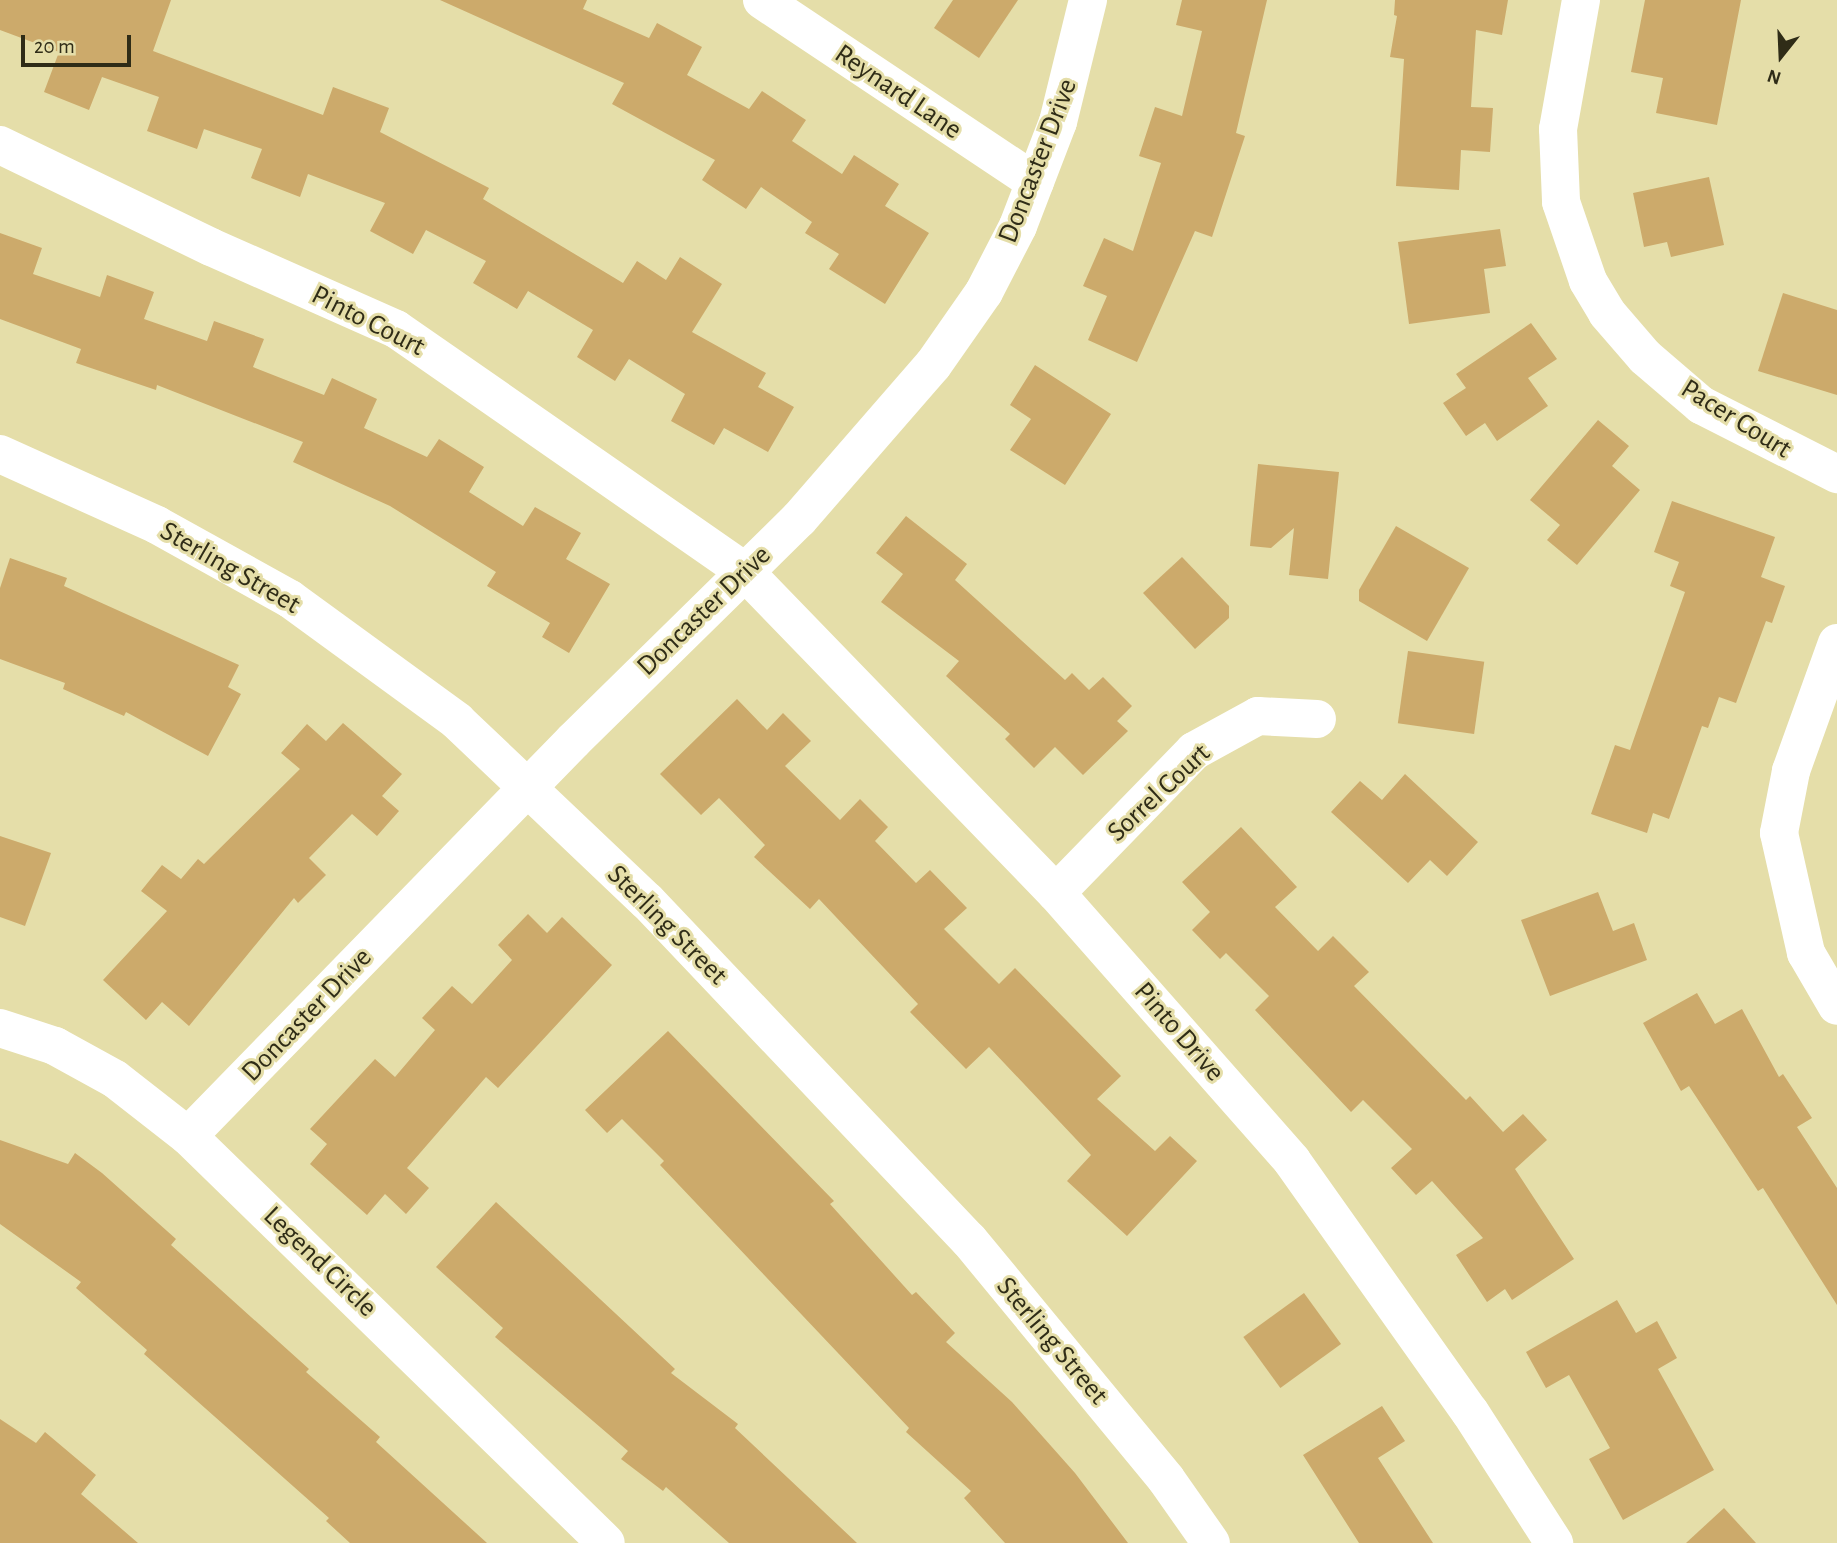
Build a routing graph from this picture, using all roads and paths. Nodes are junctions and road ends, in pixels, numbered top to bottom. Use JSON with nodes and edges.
{"nodes":[{"id":1,"x":762,"y":0,"type":"edge"},
{"id":2,"x":1088,"y":0,"type":"edge"},
{"id":3,"x":1581,"y":0,"type":"edge"},
{"id":4,"x":0,"y":145,"type":"edge"},
{"id":5,"x":1035,"y":181,"type":"junction"},
{"id":6,"x":0,"y":454,"type":"edge"},
{"id":7,"x":1837,"y":474,"type":"edge"},
{"id":8,"x":743,"y":570,"type":"junction"},
{"id":9,"x":1837,"y":643,"type":"edge"},
{"id":10,"x":1317,"y":719,"type":"dead end"},
{"id":11,"x":527,"y":790,"type":"junction"},
{"id":12,"x":1056,"y":893,"type":"junction"},
{"id":13,"x":1837,"y":1006,"type":"edge"},
{"id":14,"x":0,"y":1028,"type":"edge"},
{"id":15,"x":188,"y":1136,"type":"junction"},
{"id":16,"x":606,"y":1543,"type":"edge"},
{"id":17,"x":1211,"y":1543,"type":"edge"},
{"id":18,"x":1554,"y":1543,"type":"edge"}],
"edges":[{"from":1,"to":5,"type":"street","name":"Reynard Lane"},
{"from":2,"to":5,"type":"street","name":"Doncaster Drive"},
{"from":3,"to":7,"type":"street","name":"Pacer Court"},
{"from":4,"to":8,"type":"street","name":"Pinto Court"},
{"from":5,"to":8,"type":"street","name":"Doncaster Drive"},
{"from":6,"to":11,"type":"street","name":"Sterling Street"},
{"from":8,"to":11,"type":"street","name":"Doncaster Drive"},
{"from":8,"to":12,"type":"street","name":"Pinto Drive"},
{"from":9,"to":13,"type":"street"},
{"from":10,"to":12,"type":"street","name":"Sorrel Court"},
{"from":11,"to":15,"type":"street","name":"Doncaster Drive"},
{"from":11,"to":17,"type":"street","name":"Sterling Street"},
{"from":12,"to":18,"type":"street","name":"Pinto Drive"},
{"from":14,"to":15,"type":"street","name":"Legend Circle"},
{"from":15,"to":16,"type":"street","name":"Legend Circle"}]}
